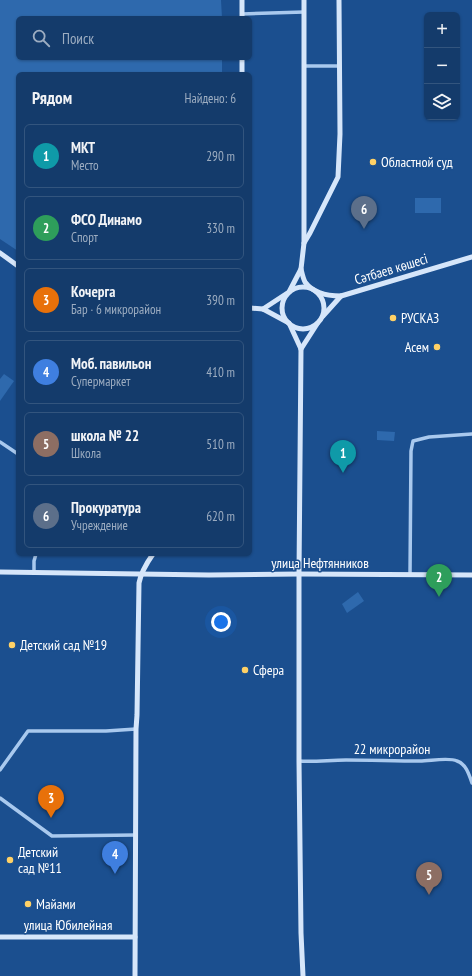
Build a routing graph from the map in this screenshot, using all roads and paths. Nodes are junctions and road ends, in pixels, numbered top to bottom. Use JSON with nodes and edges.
{"nodes":[{"id":1,"x":242,"y":0,"type":"edge"},
{"id":2,"x":304,"y":0,"type":"edge"},
{"id":3,"x":339,"y":0,"type":"edge"},
{"id":4,"x":304,"y":12,"type":"junction"},
{"id":5,"x":242,"y":16,"type":"edge"},
{"id":6,"x":242,"y":60,"type":"edge"},
{"id":7,"x":304,"y":66,"type":"junction"},
{"id":8,"x":339,"y":66,"type":"junction"},
{"id":9,"x":242,"y":72,"type":"edge"},
{"id":10,"x":304,"y":243,"type":"junction"},
{"id":11,"x":0,"y":253,"type":"edge"},
{"id":12,"x":472,"y":257,"type":"edge"},
{"id":13,"x":16,"y":265,"type":"edge"},
{"id":14,"x":301,"y":269,"type":"junction"},
{"id":15,"x":289,"y":292,"type":"junction"},
{"id":16,"x":317,"y":292,"type":"junction"},
{"id":17,"x":341,"y":296,"type":"junction"},
{"id":18,"x":252,"y":308,"type":"edge"},
{"id":19,"x":263,"y":309,"type":"junction"},
{"id":20,"x":319,"y":320,"type":"junction"},
{"id":21,"x":289,"y":323,"type":"junction"},
{"id":22,"x":301,"y":349,"type":"junction"},
{"id":23,"x":472,"y":434,"type":"edge"},
{"id":24,"x":0,"y":442,"type":"edge"},
{"id":25,"x":16,"y":453,"type":"edge"},
{"id":26,"x":35,"y":556,"type":"edge"},
{"id":27,"x":152,"y":556,"type":"edge"},
{"id":28,"x":0,"y":572,"type":"edge"},
{"id":29,"x":34,"y":573,"type":"junction"},
{"id":30,"x":141,"y":574,"type":"junction"},
{"id":31,"x":299,"y":574,"type":"junction"},
{"id":32,"x":410,"y":575,"type":"junction"},
{"id":33,"x":472,"y":575,"type":"edge"},
{"id":34,"x":136,"y":729,"type":"junction"},
{"id":35,"x":300,"y":762,"type":"junction"},
{"id":36,"x":0,"y":770,"type":"edge"},
{"id":37,"x":472,"y":783,"type":"edge"},
{"id":38,"x":0,"y":798,"type":"edge"},
{"id":39,"x":136,"y":835,"type":"junction"},
{"id":40,"x":0,"y":937,"type":"edge"},
{"id":41,"x":135,"y":937,"type":"junction"},
{"id":42,"x":135,"y":976,"type":"edge"},
{"id":43,"x":303,"y":976,"type":"edge"}],
"edges":[{"from":1,"to":5,"type":"main road"},
{"from":2,"to":4,"type":"main road"},
{"from":3,"to":8,"type":"main road"},
{"from":4,"to":5,"type":"street"},
{"from":4,"to":7,"type":"main road"},
{"from":6,"to":9,"type":"main road"},
{"from":7,"to":8,"type":"street"},
{"from":7,"to":10,"type":"main road"},
{"from":8,"to":10,"type":"main road"},
{"from":10,"to":14,"type":"main road"},
{"from":11,"to":13,"type":"main road"},
{"from":12,"to":17,"type":"main road","name":"Сәтбаев көшесі"},
{"from":14,"to":15,"type":"main road"},
{"from":14,"to":16,"type":"main road"},
{"from":15,"to":16,"type":"main road"},
{"from":15,"to":19,"type":"main road"},
{"from":15,"to":21,"type":"main road"},
{"from":16,"to":17,"type":"main road","name":"Сәтбаев көшесі"},
{"from":16,"to":20,"type":"main road"},
{"from":17,"to":20,"type":"main road","name":"Сәтбаев көшесі"},
{"from":18,"to":19,"type":"main road"},
{"from":19,"to":21,"type":"main road"},
{"from":20,"to":21,"type":"main road"},
{"from":20,"to":22,"type":"main road"},
{"from":21,"to":22,"type":"main road"},
{"from":22,"to":31,"type":"main road"},
{"from":23,"to":32,"type":"street"},
{"from":24,"to":25,"type":"street"},
{"from":26,"to":29,"type":"street"},
{"from":27,"to":30,"type":"main road"},
{"from":28,"to":29,"type":"main road","name":"улица Нефтянников"},
{"from":29,"to":30,"type":"main road","name":"улица Нефтянников"},
{"from":30,"to":31,"type":"main road","name":"улица Нефтянников"},
{"from":30,"to":34,"type":"main road"},
{"from":31,"to":32,"type":"main road","name":"улица Нефтянников"},
{"from":31,"to":35,"type":"main road"},
{"from":32,"to":33,"type":"main road","name":"улица Нефтянников"},
{"from":34,"to":36,"type":"street"},
{"from":34,"to":39,"type":"main road"},
{"from":35,"to":37,"type":"street","name":"22 микрорайон"},
{"from":35,"to":43,"type":"main road"},
{"from":38,"to":39,"type":"street"},
{"from":39,"to":41,"type":"main road"},
{"from":40,"to":41,"type":"main road","name":"улица Юбилейная"},
{"from":41,"to":42,"type":"main road"}]}
